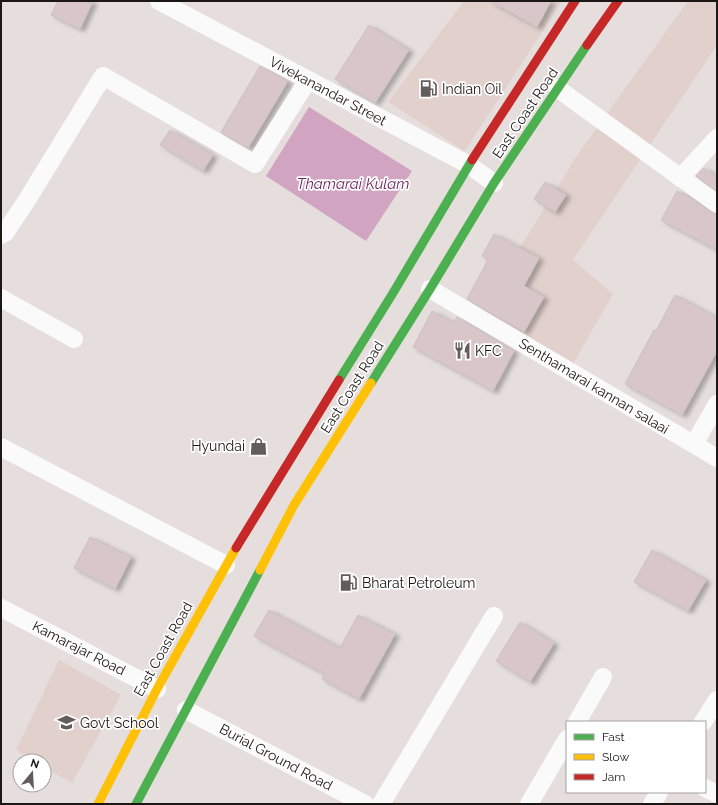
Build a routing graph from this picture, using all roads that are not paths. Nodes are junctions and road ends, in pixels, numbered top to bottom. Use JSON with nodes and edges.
{"nodes":[{"id":1,"x":159,"y":1,"type":"edge"},
{"id":2,"x":575,"y":1,"type":"edge"},
{"id":3,"x":618,"y":1,"type":"edge"},
{"id":4,"x":308,"y":80,"type":"junction"},
{"id":5,"x":557,"y":88,"type":"junction"},
{"id":6,"x":717,"y":138,"type":"edge"},
{"id":7,"x":469,"y":165,"type":"junction"},
{"id":8,"x":680,"y":178,"type":"junction"},
{"id":9,"x":494,"y":183,"type":"junction"},
{"id":10,"x":717,"y":204,"type":"edge"},
{"id":11,"x":1,"y":235,"type":"edge"},
{"id":12,"x":430,"y":289,"type":"junction"},
{"id":13,"x":1,"y":298,"type":"edge"},
{"id":14,"x":74,"y":339,"type":"dead end"},
{"id":15,"x":717,"y":404,"type":"edge"},
{"id":16,"x":694,"y":444,"type":"junction"},
{"id":17,"x":1,"y":447,"type":"edge"},
{"id":18,"x":717,"y":458,"type":"edge"},
{"id":19,"x":226,"y":565,"type":"junction"},
{"id":20,"x":1,"y":608,"type":"edge"},
{"id":21,"x":494,"y":616,"type":"dead end"},
{"id":22,"x":603,"y":677,"type":"dead end"},
{"id":23,"x":157,"y":689,"type":"junction"},
{"id":24,"x":717,"y":700,"type":"edge"},
{"id":25,"x":186,"y":710,"type":"junction"},
{"id":26,"x":578,"y":721,"type":"edge"},
{"id":27,"x":704,"y":721,"type":"edge"},
{"id":28,"x":566,"y":741,"type":"edge"},
{"id":29,"x":706,"y":788,"type":"edge"},
{"id":30,"x":658,"y":793,"type":"edge"},
{"id":31,"x":717,"y":794,"type":"edge"},
{"id":32,"x":98,"y":804,"type":"edge"},
{"id":33,"x":136,"y":804,"type":"edge"},
{"id":34,"x":365,"y":804,"type":"edge"},
{"id":35,"x":381,"y":804,"type":"edge"},
{"id":36,"x":529,"y":804,"type":"edge"},
{"id":37,"x":652,"y":804,"type":"edge"}],
"edges":[{"from":1,"to":4,"type":"street","name":"Vivekanandar Street"},
{"from":2,"to":7,"type":"main road","name":"East Coast Road"},
{"from":3,"to":5,"type":"main road","name":"East Coast Road"},
{"from":4,"to":7,"type":"street","name":"Vivekanandar Street"},
{"from":4,"to":11,"type":"street"},
{"from":5,"to":8,"type":"street"},
{"from":5,"to":9,"type":"main road","name":"East Coast Road"},
{"from":6,"to":8,"type":"street"},
{"from":7,"to":9,"type":"street","name":"Vivekanandar Street"},
{"from":7,"to":19,"type":"main road","name":"East Coast Road"},
{"from":8,"to":10,"type":"street"},
{"from":9,"to":12,"type":"main road","name":"East Coast Road"},
{"from":12,"to":16,"type":"street","name":"Senthamarai kannan salaai"},
{"from":12,"to":25,"type":"main road","name":"East Coast Road"},
{"from":13,"to":14,"type":"street"},
{"from":15,"to":16,"type":"street"},
{"from":16,"to":18,"type":"street","name":"Senthamarai kannan salaai"},
{"from":17,"to":19,"type":"street"},
{"from":19,"to":23,"type":"main road","name":"East Coast Road"},
{"from":20,"to":23,"type":"street","name":"Kamarajar Road"},
{"from":21,"to":35,"type":"street"},
{"from":22,"to":26,"type":"street"},
{"from":23,"to":32,"type":"main road","name":"East Coast Road"},
{"from":24,"to":27,"type":"street"},
{"from":25,"to":33,"type":"main road","name":"East Coast Road"},
{"from":25,"to":34,"type":"street","name":"Burial Ground Road"},
{"from":28,"to":36,"type":"street"},
{"from":29,"to":31,"type":"street"},
{"from":30,"to":37,"type":"street"}]}
